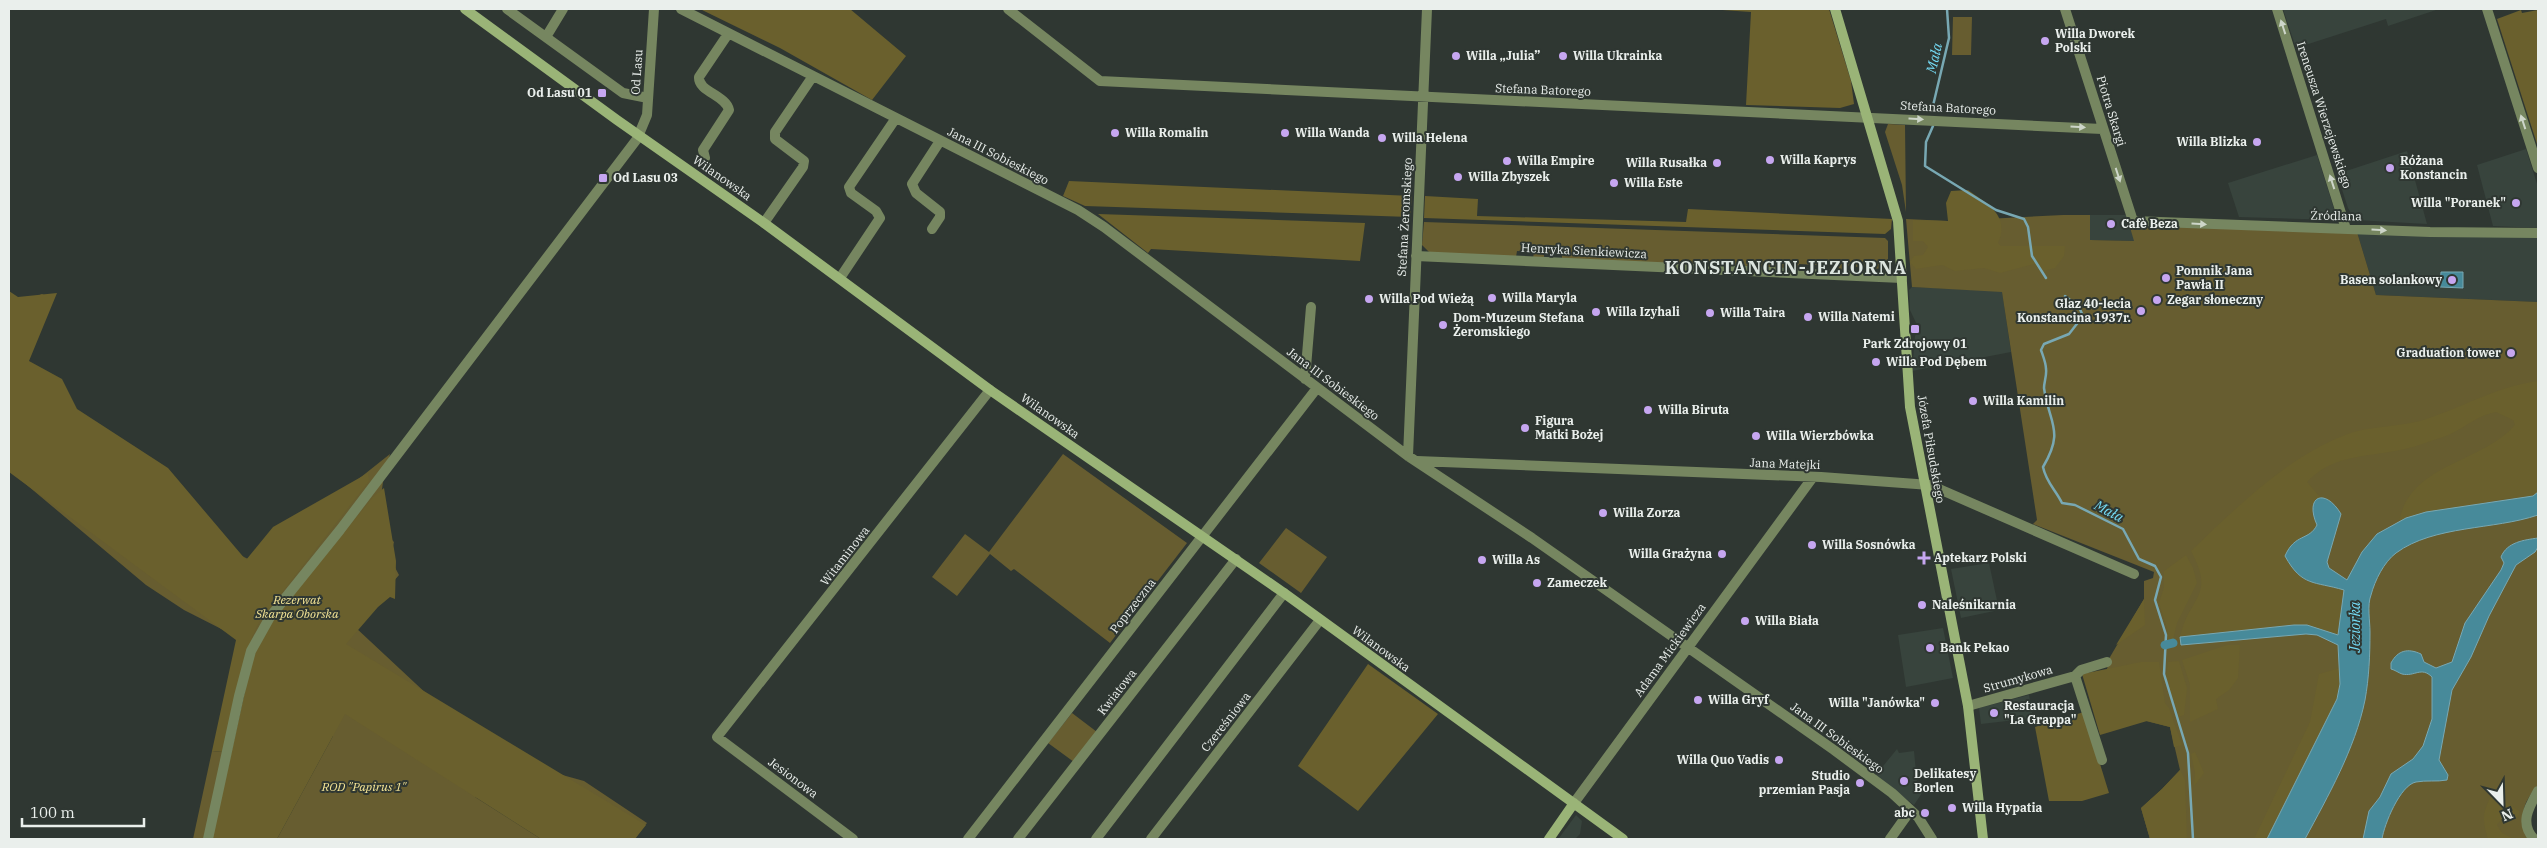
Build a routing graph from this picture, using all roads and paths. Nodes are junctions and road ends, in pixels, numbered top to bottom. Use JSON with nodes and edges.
{"nodes":[{"id":1,"x":465,"y":9,"type":"edge"},
{"id":2,"x":508,"y":9,"type":"edge"},
{"id":3,"x":562,"y":9,"type":"edge"},
{"id":4,"x":654,"y":9,"type":"edge"},
{"id":5,"x":681,"y":9,"type":"edge"},
{"id":6,"x":1008,"y":9,"type":"edge"},
{"id":7,"x":1427,"y":9,"type":"edge"},
{"id":8,"x":1835,"y":9,"type":"edge"},
{"id":9,"x":2066,"y":9,"type":"edge"},
{"id":10,"x":2277,"y":9,"type":"edge"},
{"id":11,"x":2487,"y":9,"type":"edge"},
{"id":12,"x":728,"y":34,"type":"junction"},
{"id":13,"x":546,"y":37,"type":"junction"},
{"id":14,"x":813,"y":76,"type":"junction"},
{"id":15,"x":1423,"y":97,"type":"junction"},
{"id":16,"x":648,"y":98,"type":"junction"},
{"id":17,"x":1867,"y":116,"type":"junction"},
{"id":18,"x":896,"y":118,"type":"junction"},
{"id":19,"x":2102,"y":129,"type":"junction"},
{"id":20,"x":639,"y":135,"type":"junction"},
{"id":21,"x":940,"y":141,"type":"junction"},
{"id":22,"x":701,"y":163,"type":"dead end"},
{"id":23,"x":2538,"y":168,"type":"edge"},
{"id":24,"x":2133,"y":221,"type":"joint"},
{"id":25,"x":764,"y":223,"type":"junction"},
{"id":26,"x":2346,"y":229,"type":"junction"},
{"id":27,"x":932,"y":230,"type":"dead end"},
{"id":28,"x":2538,"y":232,"type":"edge"},
{"id":29,"x":1416,"y":256,"type":"junction"},
{"id":30,"x":840,"y":278,"type":"junction"},
{"id":31,"x":1902,"y":278,"type":"junction"},
{"id":32,"x":1311,"y":308,"type":"dead end"},
{"id":33,"x":1305,"y":380,"type":"junction"},
{"id":34,"x":1317,"y":388,"type":"junction"},
{"id":35,"x":990,"y":390,"type":"junction"},
{"id":36,"x":1412,"y":459,"type":"junction"},
{"id":37,"x":1813,"y":478,"type":"junction"},
{"id":38,"x":1924,"y":484,"type":"junction"},
{"id":39,"x":1203,"y":536,"type":"junction"},
{"id":40,"x":1236,"y":560,"type":"junction"},
{"id":41,"x":2134,"y":574,"type":"dead end"},
{"id":42,"x":1284,"y":594,"type":"junction"},
{"id":43,"x":1320,"y":620,"type":"junction"},
{"id":44,"x":1687,"y":648,"type":"junction"},
{"id":45,"x":2107,"y":662,"type":"dead end"},
{"id":46,"x":2075,"y":676,"type":"junction"},
{"id":47,"x":1968,"y":706,"type":"junction"},
{"id":48,"x":717,"y":737,"type":"joint"},
{"id":49,"x":2102,"y":760,"type":"dead end"},
{"id":50,"x":2538,"y":791,"type":"edge"},
{"id":51,"x":1574,"y":803,"type":"junction"},
{"id":52,"x":1910,"y":811,"type":"junction"},
{"id":53,"x":208,"y":839,"type":"edge"},
{"id":54,"x":853,"y":839,"type":"edge"},
{"id":55,"x":968,"y":839,"type":"edge"},
{"id":56,"x":1018,"y":839,"type":"edge"},
{"id":57,"x":1096,"y":839,"type":"edge"},
{"id":58,"x":1151,"y":839,"type":"edge"},
{"id":59,"x":1548,"y":839,"type":"edge"},
{"id":60,"x":1623,"y":839,"type":"edge"},
{"id":61,"x":1890,"y":839,"type":"edge"},
{"id":62,"x":1932,"y":839,"type":"edge"},
{"id":63,"x":1983,"y":839,"type":"edge"},
{"id":64,"x":2534,"y":839,"type":"edge"}],
"edges":[{"from":1,"to":20,"type":"main road","name":"Wilanowska"},
{"from":2,"to":13,"type":"street"},
{"from":3,"to":13,"type":"street"},
{"from":4,"to":16,"type":"street","name":"Od Lasu"},
{"from":5,"to":12,"type":"street","name":"Jana III Sobieskiego"},
{"from":6,"to":15,"type":"street","name":"Stefana Batorego"},
{"from":7,"to":15,"type":"street","name":"Stefana Żeromskiego"},
{"from":8,"to":17,"type":"main road","name":"Józefa Piłsudskiego"},
{"from":9,"to":19,"type":"street","name":"Piotra Skargi"},
{"from":26,"to":10,"type":"street","name":"Ireneusza Wierzejewskiego","one_way":true},
{"from":23,"to":11,"type":"street","one_way":true},
{"from":12,"to":14,"type":"street","name":"Jana III Sobieskiego"},
{"from":12,"to":22,"type":"street"},
{"from":13,"to":16,"type":"street"},
{"from":14,"to":18,"type":"street","name":"Jana III Sobieskiego"},
{"from":14,"to":25,"type":"street"},
{"from":15,"to":17,"type":"street","name":"Stefana Batorego"},
{"from":15,"to":29,"type":"street","name":"Stefana Żeromskiego"},
{"from":16,"to":20,"type":"street","name":"Od Lasu"},
{"from":17,"to":19,"type":"street","name":"Stefana Batorego","one_way":true},
{"from":17,"to":31,"type":"main road","name":"Józefa Piłsudskiego"},
{"from":18,"to":21,"type":"street","name":"Jana III Sobieskiego"},
{"from":18,"to":30,"type":"street"},
{"from":19,"to":24,"type":"street","name":"Piotra Skargi","one_way":true},
{"from":20,"to":25,"type":"main road","name":"Wilanowska"},
{"from":20,"to":53,"type":"street"},
{"from":21,"to":27,"type":"street"},
{"from":21,"to":33,"type":"street","name":"Jana III Sobieskiego"},
{"from":24,"to":26,"type":"street","name":"Źródlana","one_way":true},
{"from":25,"to":30,"type":"main road","name":"Wilanowska"},
{"from":26,"to":28,"type":"street","name":"Źródlana","one_way":true},
{"from":29,"to":31,"type":"street","name":"Henryka Sienkiewicza"},
{"from":29,"to":36,"type":"street","name":"Stefana Żeromskiego"},
{"from":30,"to":35,"type":"main road","name":"Wilanowska"},
{"from":31,"to":38,"type":"main road","name":"Józefa Piłsudskiego"},
{"from":32,"to":33,"type":"street"},
{"from":33,"to":34,"type":"street","name":"Jana III Sobieskiego"},
{"from":34,"to":36,"type":"street","name":"Jana III Sobieskiego"},
{"from":34,"to":39,"type":"street","name":"Poprzeczna"},
{"from":35,"to":39,"type":"main road","name":"Wilanowska"},
{"from":35,"to":48,"type":"street","name":"Witaminowa"},
{"from":36,"to":37,"type":"street","name":"Jana Matejki"},
{"from":36,"to":44,"type":"street","name":"Jana III Sobieskiego"},
{"from":37,"to":38,"type":"street","name":"Jana Matejki"},
{"from":37,"to":44,"type":"street","name":"Adama Mickiewicza"},
{"from":38,"to":41,"type":"street","name":"Jana Matejki"},
{"from":38,"to":47,"type":"main road","name":"Józefa Piłsudskiego"},
{"from":39,"to":40,"type":"main road","name":"Wilanowska"},
{"from":39,"to":55,"type":"street","name":"Poprzeczna"},
{"from":40,"to":42,"type":"main road","name":"Wilanowska"},
{"from":40,"to":56,"type":"street","name":"Kwiatowa"},
{"from":42,"to":43,"type":"main road","name":"Wilanowska"},
{"from":42,"to":57,"type":"street"},
{"from":43,"to":51,"type":"main road","name":"Wilanowska"},
{"from":43,"to":58,"type":"street","name":"Czereśniowa"},
{"from":44,"to":51,"type":"street","name":"Adama Mickiewicza"},
{"from":44,"to":52,"type":"street","name":"Jana III Sobieskiego"},
{"from":45,"to":46,"type":"street","name":"Strumykowa"},
{"from":46,"to":47,"type":"street","name":"Strumykowa"},
{"from":46,"to":49,"type":"street"},
{"from":47,"to":63,"type":"main road","name":"Józefa Piłsudskiego"},
{"from":48,"to":54,"type":"street","name":"Jesionowa"},
{"from":50,"to":64,"type":"street"},
{"from":51,"to":59,"type":"main road","name":"Adama Mickiewicza"},
{"from":51,"to":60,"type":"main road","name":"Wilanowska"},
{"from":52,"to":61,"type":"street"},
{"from":52,"to":62,"type":"street","name":"Jana III Sobieskiego"}]}
